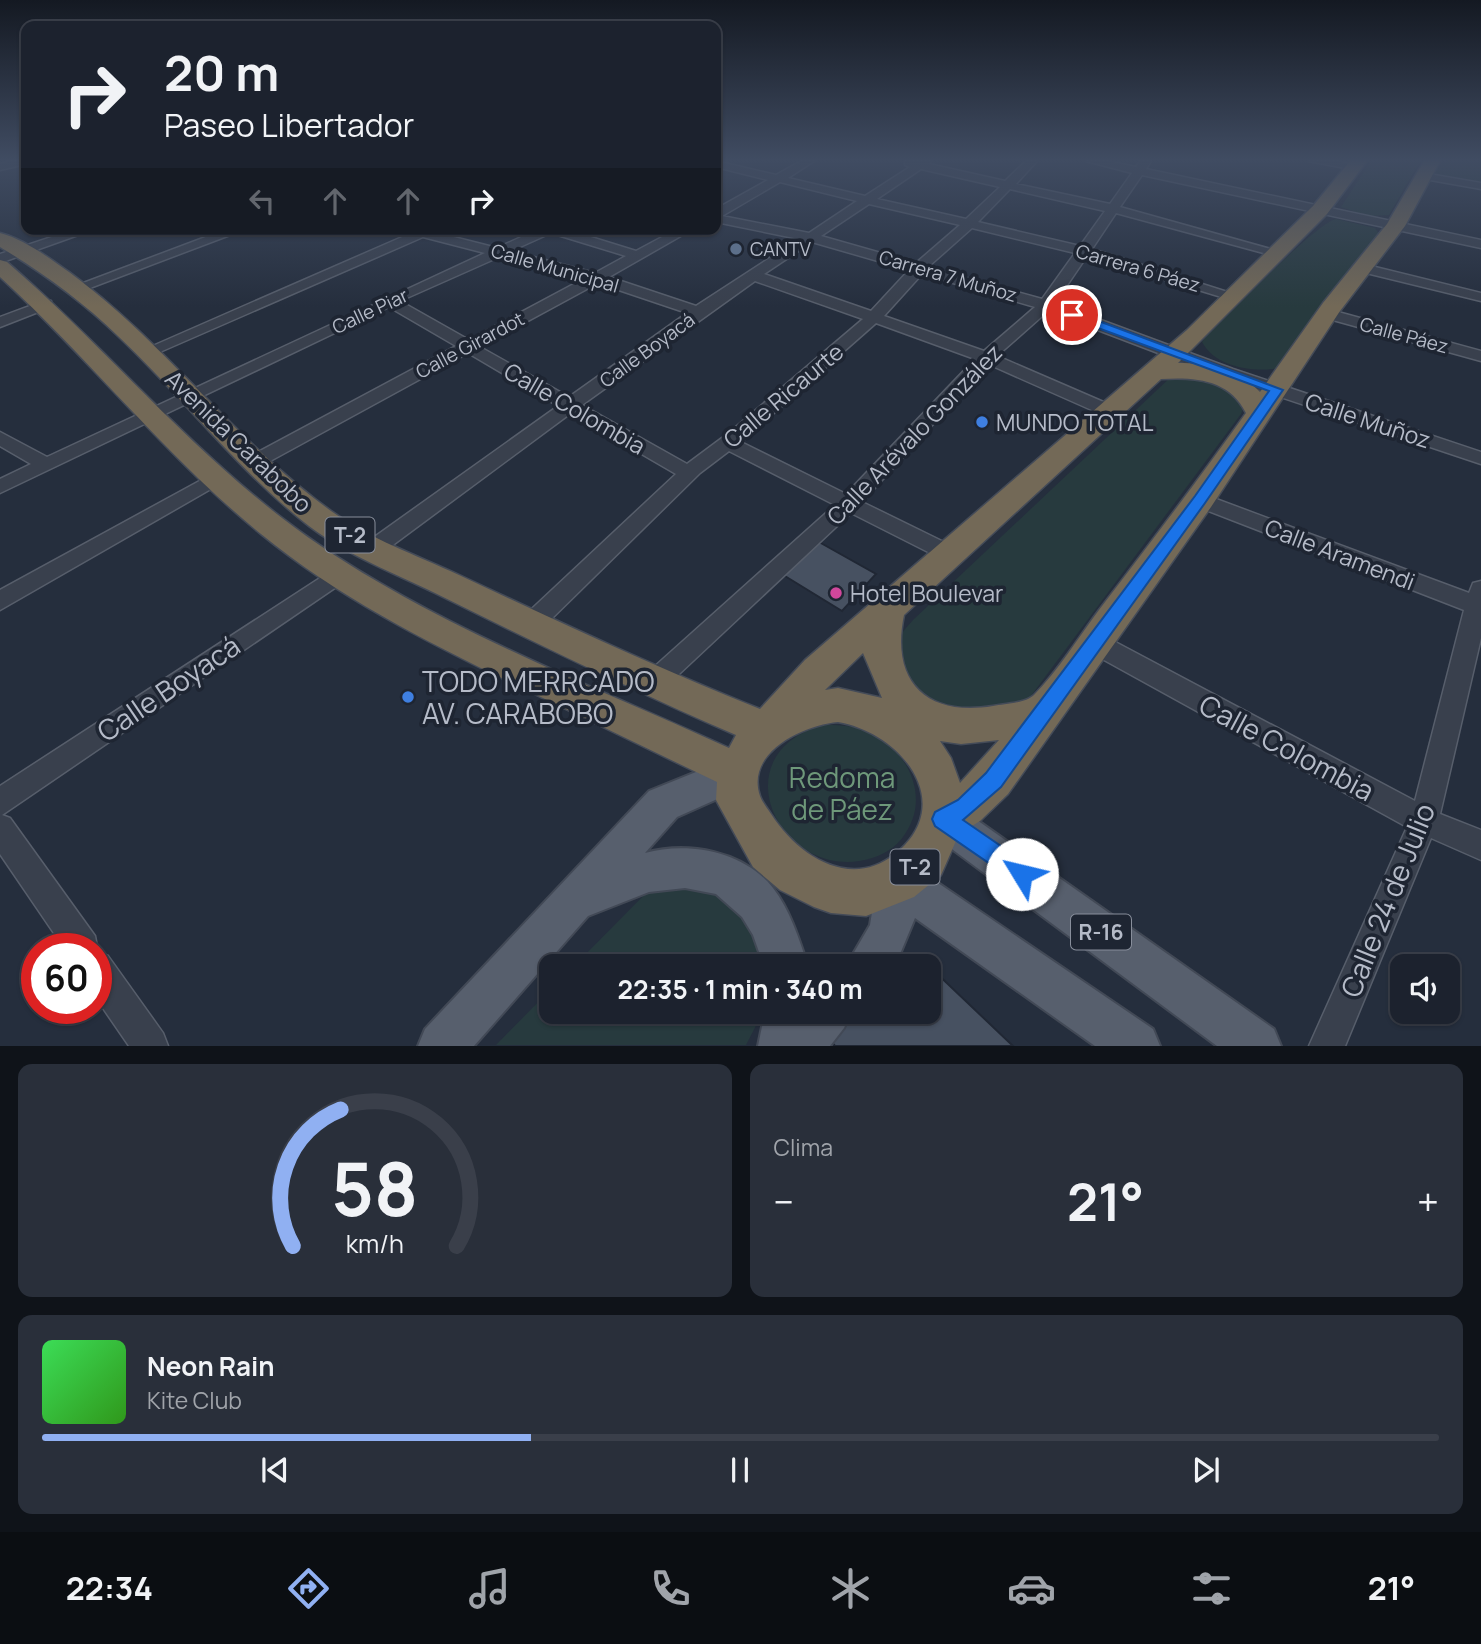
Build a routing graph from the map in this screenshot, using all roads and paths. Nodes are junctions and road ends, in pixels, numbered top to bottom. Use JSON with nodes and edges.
{"nodes":[{"id":1,"x":1114,"y":209,"type":"edge"},
{"id":2,"x":849,"y":210,"type":"edge"},
{"id":3,"x":910,"y":210,"type":"edge"},
{"id":4,"x":983,"y":210,"type":"edge"},
{"id":5,"x":1117,"y":210,"type":"edge"},
{"id":6,"x":1320,"y":210,"type":"joint"},
{"id":7,"x":1404,"y":210,"type":"edge"},
{"id":8,"x":721,"y":217,"type":"edge"},
{"id":9,"x":969,"y":224,"type":"junction"},
{"id":10,"x":1395,"y":226,"type":"junction"},
{"id":11,"x":69,"y":235,"type":"edge"},
{"id":12,"x":223,"y":235,"type":"edge"},
{"id":13,"x":410,"y":235,"type":"edge"},
{"id":14,"x":439,"y":235,"type":"edge"},
{"id":15,"x":538,"y":235,"type":"edge"},
{"id":16,"x":570,"y":235,"type":"edge"},
{"id":17,"x":675,"y":235,"type":"edge"},
{"id":18,"x":809,"y":237,"type":"junction"},
{"id":19,"x":1481,"y":244,"type":"edge"},
{"id":20,"x":1084,"y":251,"type":"junction"},
{"id":21,"x":501,"y":252,"type":"junction"},
{"id":22,"x":1278,"y":253,"type":"junction"},
{"id":23,"x":6,"y":254,"type":"edge"},
{"id":24,"x":635,"y":255,"type":"junction"},
{"id":25,"x":920,"y":267,"type":"junction"},
{"id":26,"x":1363,"y":268,"type":"junction"},
{"id":27,"x":753,"y":275,"type":"junction"},
{"id":28,"x":596,"y":277,"type":"junction"},
{"id":29,"x":77,"y":288,"type":"junction"},
{"id":30,"x":1233,"y":296,"type":"junction"},
{"id":31,"x":1481,"y":298,"type":"edge"},
{"id":32,"x":389,"y":301,"type":"junction"},
{"id":33,"x":46,"y":304,"type":"junction"},
{"id":34,"x":1046,"y":305,"type":"junction"},
{"id":35,"x":698,"y":313,"type":"junction"},
{"id":36,"x":1327,"y":314,"type":"junction"},
{"id":37,"x":875,"y":316,"type":"junction"},
{"id":38,"x":0,"y":321,"type":"edge"},
{"id":39,"x":467,"y":347,"type":"junction"},
{"id":40,"x":146,"y":352,"type":"junction"},
{"id":41,"x":1175,"y":354,"type":"junction"},
{"id":42,"x":1481,"y":356,"type":"edge"},
{"id":43,"x":986,"y":357,"type":"junction"},
{"id":44,"x":1275,"y":391,"type":"junction"},
{"id":45,"x":192,"y":397,"type":"junction"},
{"id":46,"x":570,"y":406,"type":"junction"},
{"id":47,"x":1109,"y":411,"type":"junction"},
{"id":48,"x":152,"y":413,"type":"junction"},
{"id":49,"x":0,"y":438,"type":"edge"},
{"id":50,"x":728,"y":443,"type":"junction"},
{"id":51,"x":1481,"y":458,"type":"edge"},
{"id":52,"x":254,"y":462,"type":"junction"},
{"id":53,"x":47,"y":465,"type":"junction"},
{"id":54,"x":688,"y":473,"type":"junction"},
{"id":55,"x":216,"y":478,"type":"junction"},
{"id":56,"x":0,"y":487,"type":"edge"},
{"id":57,"x":1200,"y":500,"type":"junction"},
{"id":58,"x":850,"y":502,"type":"junction"},
{"id":59,"x":374,"y":548,"type":"junction"},
{"id":60,"x":948,"y":553,"type":"junction"},
{"id":61,"x":337,"y":575,"type":"junction"},
{"id":62,"x":0,"y":601,"type":"edge"},
{"id":63,"x":1480,"y":601,"type":"edge"},
{"id":64,"x":887,"y":610,"type":"junction"},
{"id":65,"x":530,"y":625,"type":"junction"},
{"id":66,"x":1095,"y":643,"type":"junction"},
{"id":67,"x":653,"y":683,"type":"junction"},
{"id":68,"x":1045,"y":710,"type":"junction"},
{"id":69,"x":768,"y":730,"type":"junction"},
{"id":70,"x":738,"y":772,"type":"junction"},
{"id":71,"x":0,"y":802,"type":"edge"},
{"id":72,"x":943,"y":819,"type":"junction"},
{"id":73,"x":1424,"y":821,"type":"junction"},
{"id":74,"x":0,"y":828,"type":"edge"},
{"id":75,"x":1481,"y":845,"type":"edge"},
{"id":76,"x":898,"y":881,"type":"junction"},
{"id":77,"x":577,"y":900,"type":"junction"},
{"id":78,"x":73,"y":933,"type":"edge"},
{"id":79,"x":783,"y":954,"type":"edge"},
{"id":80,"x":879,"y":954,"type":"edge"},
{"id":81,"x":112,"y":991,"type":"edge"},
{"id":82,"x":786,"y":1024,"type":"edge"},
{"id":83,"x":817,"y":1024,"type":"edge"},
{"id":84,"x":150,"y":1045,"type":"edge"},
{"id":85,"x":442,"y":1045,"type":"edge"},
{"id":86,"x":782,"y":1045,"type":"edge"},
{"id":87,"x":798,"y":1045,"type":"edge"},
{"id":88,"x":1136,"y":1045,"type":"edge"},
{"id":89,"x":1257,"y":1045,"type":"edge"},
{"id":90,"x":1327,"y":1045,"type":"edge"}],
"edges":[{"from":1,"to":20,"type":"street","name":"Calle Arévalo González"},
{"from":2,"to":18,"type":"street","name":"Calle Boyacá"},
{"from":3,"to":9,"type":"street","name":"Carrera 6 Páez"},
{"from":4,"to":9,"type":"street","name":"Calle Ricaurte"},
{"from":5,"to":22,"type":"street"},
{"from":6,"to":10,"type":"street"},
{"from":6,"to":22,"type":"highway","number":"T-2"},
{"from":7,"to":10,"type":"highway","number":"T-2"},
{"from":8,"to":18,"type":"street","name":"Carrera 7 Muñoz"},
{"from":9,"to":20,"type":"street","name":"Carrera 6 Páez"},
{"from":9,"to":25,"type":"street","name":"Calle Ricaurte"},
{"from":10,"to":19,"type":"street"},
{"from":10,"to":26,"type":"highway","number":"T-2"},
{"from":11,"to":23,"type":"street"},
{"from":12,"to":29,"type":"street"},
{"from":13,"to":40,"type":"street"},
{"from":14,"to":21,"type":"street","name":"Calle Municipal"},
{"from":15,"to":21,"type":"street","name":"Calle Piar"},
{"from":16,"to":24,"type":"street"},
{"from":17,"to":24,"type":"street","name":"Calle Girardot"},
{"from":18,"to":25,"type":"street","name":"Carrera 7 Muñoz"},
{"from":18,"to":27,"type":"street","name":"Calle Boyacá"},
{"from":20,"to":30,"type":"street","name":"Carrera 6 Páez"},
{"from":20,"to":34,"type":"street","name":"Calle Arévalo González"},
{"from":21,"to":28,"type":"street","name":"Calle Municipal"},
{"from":21,"to":32,"type":"street","name":"Calle Piar"},
{"from":22,"to":30,"type":"highway","number":"T-2"},
{"from":23,"to":29,"type":"highway","name":"Avenida Carabobo","number":"T-2"},
{"from":23,"to":33,"type":"highway","name":"Avenida Carabobo","number":"T-2"},
{"from":24,"to":28,"type":"street","name":"Calle Girardot"},
{"from":25,"to":34,"type":"street","name":"Carrera 7 Muñoz"},
{"from":25,"to":37,"type":"street","name":"Calle Ricaurte"},
{"from":26,"to":31,"type":"street"},
{"from":26,"to":36,"type":"highway","number":"T-2"},
{"from":27,"to":35,"type":"street","name":"Calle Boyacá"},
{"from":27,"to":37,"type":"street"},
{"from":28,"to":35,"type":"street","name":"Calle Municipal"},
{"from":28,"to":39,"type":"street","name":"Calle Girardot"},
{"from":29,"to":40,"type":"highway","name":"Avenida Carabobo","number":"T-2"},
{"from":30,"to":41,"type":"highway","number":"T-2"},
{"from":32,"to":39,"type":"street","name":"Calle Colombia"},
{"from":32,"to":45,"type":"street","name":"Calle Piar"},
{"from":33,"to":38,"type":"street"},
{"from":33,"to":48,"type":"highway","name":"Avenida Carabobo","number":"T-2"},
{"from":34,"to":41,"type":"street","name":"Carrera 7 Muñoz"},
{"from":34,"to":43,"type":"street","name":"Calle Arévalo González"},
{"from":35,"to":46,"type":"street","name":"Calle Boyacá"},
{"from":36,"to":42,"type":"street","name":"Calle Páez"},
{"from":36,"to":44,"type":"highway","number":"T-2"},
{"from":37,"to":43,"type":"street"},
{"from":37,"to":50,"type":"street","name":"Calle Ricaurte"},
{"from":39,"to":46,"type":"street","name":"Calle Colombia"},
{"from":39,"to":52,"type":"street","name":"Calle Girardot"},
{"from":40,"to":45,"type":"highway","name":"Avenida Carabobo","number":"T-2"},
{"from":41,"to":44,"type":"highway"},
{"from":41,"to":44,"type":"highway"},
{"from":41,"to":47,"type":"highway","number":"T-2"},
{"from":43,"to":47,"type":"street"},
{"from":43,"to":58,"type":"street","name":"Calle Arévalo González"},
{"from":44,"to":51,"type":"street","name":"Calle Muñoz"},
{"from":44,"to":57,"type":"highway","number":"T-2"},
{"from":45,"to":48,"type":"street","name":"Calle Piar"},
{"from":45,"to":52,"type":"highway","name":"Avenida Carabobo","number":"T-2"},
{"from":46,"to":54,"type":"street","name":"Calle Colombia"},
{"from":46,"to":59,"type":"street","name":"Calle Boyacá"},
{"from":47,"to":60,"type":"highway","number":"T-2"},
{"from":48,"to":53,"type":"street","name":"Calle Piar"},
{"from":48,"to":55,"type":"highway","name":"Avenida Carabobo","number":"T-2"},
{"from":49,"to":53,"type":"street"},
{"from":50,"to":54,"type":"street","name":"Calle Ricaurte"},
{"from":50,"to":58,"type":"street"},
{"from":52,"to":59,"type":"highway","name":"Avenida Carabobo","number":"T-2"},
{"from":53,"to":56,"type":"street","name":"Calle Piar"},
{"from":54,"to":65,"type":"street","name":"Calle Ricaurte"},
{"from":55,"to":61,"type":"highway","name":"Avenida Carabobo","number":"T-2"},
{"from":55,"to":62,"type":"street"},
{"from":57,"to":63,"type":"street","name":"Calle Aramendi"},
{"from":57,"to":66,"type":"highway","number":"T-2"},
{"from":58,"to":60,"type":"street"},
{"from":58,"to":67,"type":"street","name":"Calle Arévalo González"},
{"from":59,"to":65,"type":"highway","name":"Avenida Carabobo","number":"T-2"},
{"from":60,"to":64,"type":"highway","number":"T-2"},
{"from":61,"to":70,"type":"highway","name":"Avenida Carabobo","number":"T-2"},
{"from":61,"to":71,"type":"street","name":"Calle Boyacá"},
{"from":63,"to":73,"type":"street","name":"Calle 24 de Julio"},
{"from":64,"to":68,"type":"highway"},
{"from":64,"to":69,"type":"highway","number":"T-2"},
{"from":65,"to":67,"type":"highway","name":"Avenida Carabobo","number":"T-2"},
{"from":66,"to":68,"type":"highway","number":"T-2"},
{"from":66,"to":73,"type":"street","name":"Calle Colombia"},
{"from":67,"to":69,"type":"highway","name":"Avenida Carabobo","number":"T-2"},
{"from":68,"to":72,"type":"highway","number":"T-2"},
{"from":69,"to":70,"type":"highway","number":"T-2"},
{"from":69,"to":72,"type":"highway","number":"T-2"},
{"from":70,"to":76,"type":"highway","number":"T-2"},
{"from":70,"to":77,"type":"main road"},
{"from":72,"to":76,"type":"highway","number":"T-2"},
{"from":72,"to":89,"type":"main road","number":"R-16"},
{"from":73,"to":75,"type":"street","name":"Calle Colombia"},
{"from":73,"to":90,"type":"street","name":"Calle 24 de Julio"},
{"from":74,"to":78,"type":"street"},
{"from":76,"to":80,"type":"main road"},
{"from":76,"to":88,"type":"main road"},
{"from":77,"to":79,"type":"main road"},
{"from":77,"to":85,"type":"main road"},
{"from":81,"to":84,"type":"street"},
{"from":82,"to":86,"type":"main road"},
{"from":83,"to":87,"type":"main road"}]}
